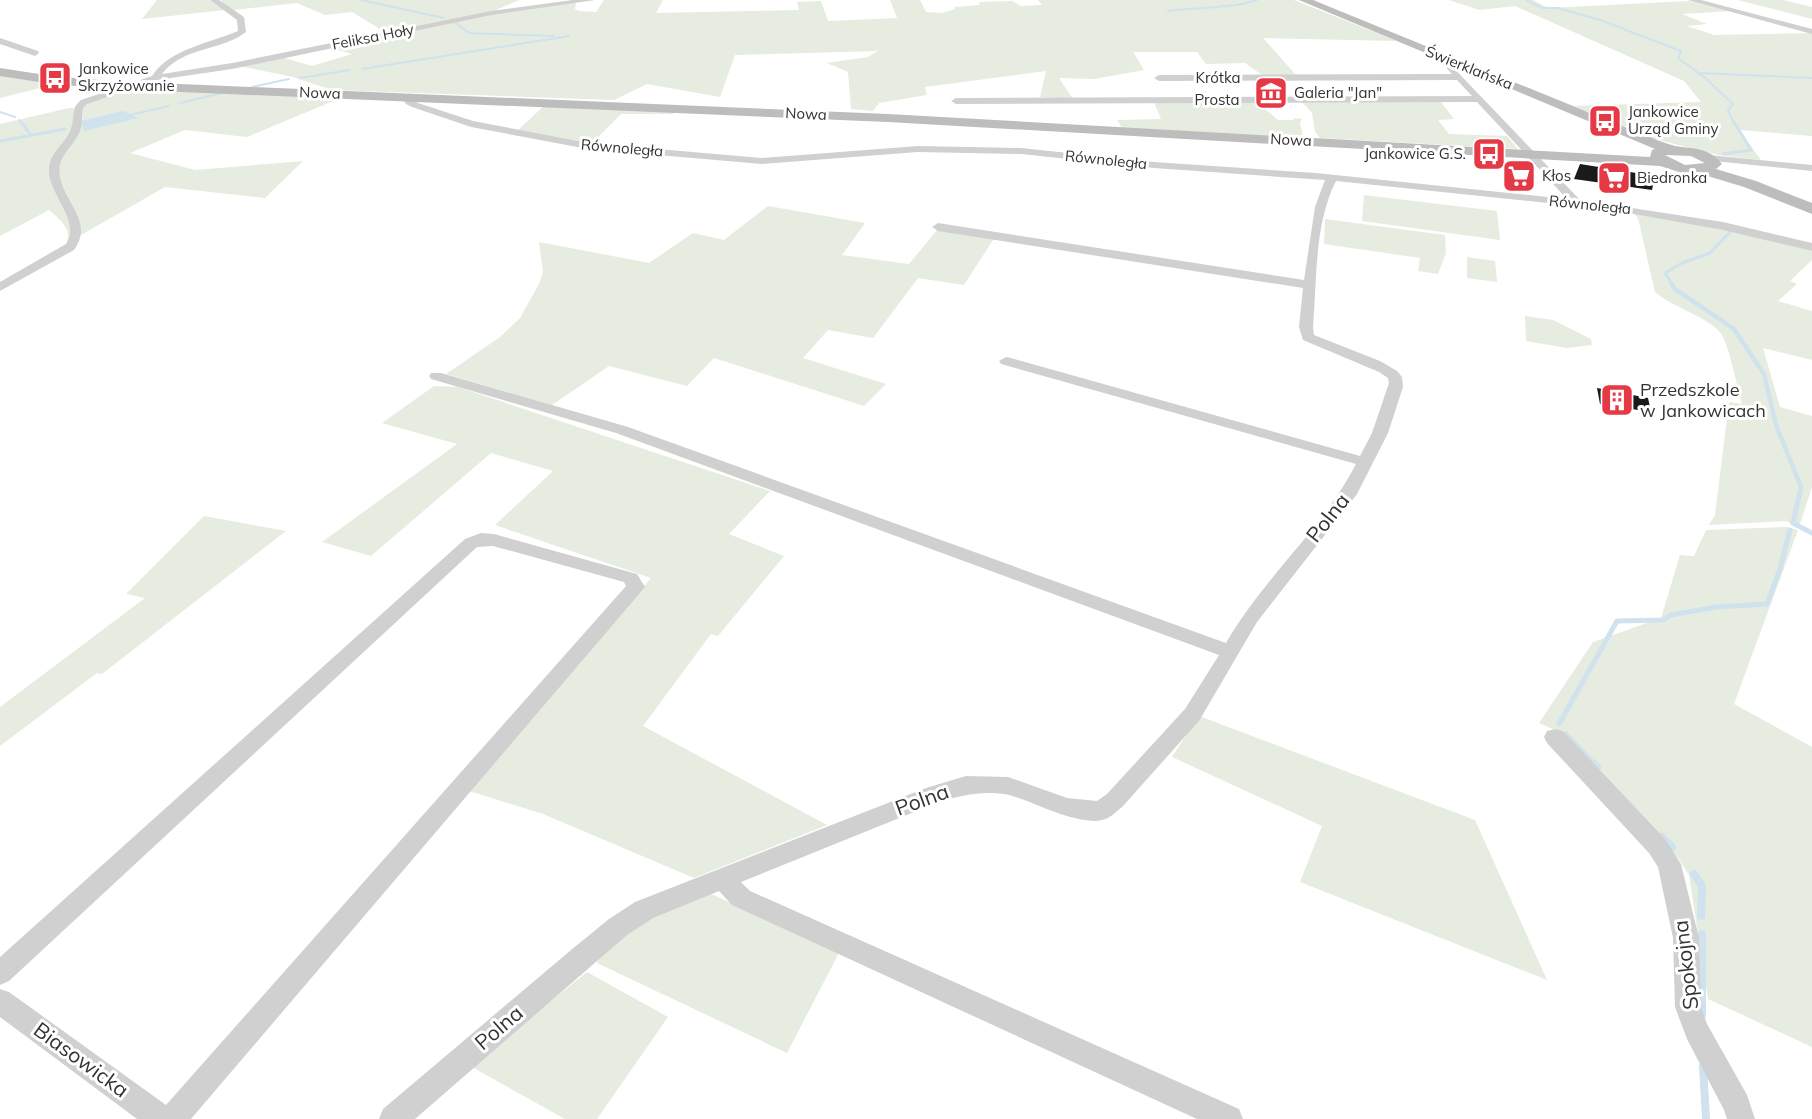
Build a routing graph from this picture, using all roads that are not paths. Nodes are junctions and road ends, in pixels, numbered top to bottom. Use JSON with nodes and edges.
{"nodes":[{"id":1,"x":214,"y":0,"type":"edge"},
{"id":2,"x":591,"y":0,"type":"edge"},
{"id":3,"x":1304,"y":0,"type":"edge"},
{"id":4,"x":1692,"y":0,"type":"edge"},
{"id":5,"x":1812,"y":32,"type":"edge"},
{"id":6,"x":3,"y":44,"type":"edge"},
{"id":7,"x":34,"y":53,"type":"dead end"},
{"id":8,"x":1445,"y":62,"type":"dead end"},
{"id":9,"x":0,"y":72,"type":"edge"},
{"id":10,"x":157,"y":74,"type":"junction"},
{"id":11,"x":1458,"y":77,"type":"junction"},
{"id":12,"x":1159,"y":78,"type":"dead end"},
{"id":13,"x":136,"y":86,"type":"junction"},
{"id":14,"x":405,"y":96,"type":"junction"},
{"id":15,"x":1478,"y":99,"type":"junction"},
{"id":16,"x":956,"y":101,"type":"dead end"},
{"id":17,"x":1528,"y":153,"type":"junction"},
{"id":18,"x":1662,"y":155,"type":"junction"},
{"id":19,"x":1709,"y":165,"type":"junction"},
{"id":20,"x":1812,"y":168,"type":"edge"},
{"id":21,"x":1332,"y":178,"type":"junction"},
{"id":22,"x":1576,"y":202,"type":"junction"},
{"id":23,"x":1812,"y":209,"type":"edge"},
{"id":24,"x":938,"y":227,"type":"dead end"},
{"id":25,"x":1812,"y":247,"type":"edge"},
{"id":26,"x":1310,"y":285,"type":"junction"},
{"id":27,"x":0,"y":287,"type":"edge"},
{"id":28,"x":1006,"y":361,"type":"dead end"},
{"id":29,"x":436,"y":376,"type":"dead end"},
{"id":30,"x":1365,"y":462,"type":"junction"},
{"id":31,"x":1229,"y":651,"type":"junction"},
{"id":32,"x":1555,"y":737,"type":"dead end"},
{"id":33,"x":722,"y":878,"type":"junction"},
{"id":34,"x":0,"y":973,"type":"edge"},
{"id":35,"x":0,"y":1001,"type":"edge"},
{"id":36,"x":161,"y":1119,"type":"edge"},
{"id":37,"x":172,"y":1119,"type":"edge"},
{"id":38,"x":393,"y":1119,"type":"edge"},
{"id":39,"x":1229,"y":1119,"type":"edge"},
{"id":40,"x":1741,"y":1119,"type":"edge"}],
"edges":[{"from":1,"to":10,"type":"street"},
{"from":2,"to":10,"type":"street","name":"Feliksa Hoły"},
{"from":3,"to":18,"type":"street","name":"Świerklańska"},
{"from":4,"to":5,"type":"street"},
{"from":6,"to":7,"type":"street"},
{"from":8,"to":11,"type":"street"},
{"from":9,"to":13,"type":"street","name":"Nowa"},
{"from":10,"to":13,"type":"street"},
{"from":11,"to":12,"type":"street","name":"Krótka"},
{"from":11,"to":15,"type":"street"},
{"from":13,"to":14,"type":"street","name":"Nowa"},
{"from":13,"to":27,"type":"street"},
{"from":14,"to":17,"type":"street","name":"Nowa"},
{"from":14,"to":21,"type":"street","name":"Równoległa"},
{"from":15,"to":16,"type":"street","name":"Prosta"},
{"from":15,"to":17,"type":"street"},
{"from":17,"to":18,"type":"street","name":"Nowa"},
{"from":17,"to":22,"type":"street"},
{"from":18,"to":19,"type":"street"},
{"from":19,"to":20,"type":"street"},
{"from":19,"to":23,"type":"street"},
{"from":21,"to":22,"type":"street","name":"Równoległa"},
{"from":21,"to":26,"type":"street","name":"Polna"},
{"from":22,"to":25,"type":"street","name":"Równoległa"},
{"from":24,"to":26,"type":"street"},
{"from":26,"to":30,"type":"street","name":"Polna"},
{"from":28,"to":30,"type":"street"},
{"from":29,"to":31,"type":"street"},
{"from":30,"to":31,"type":"street","name":"Polna"},
{"from":31,"to":33,"type":"street","name":"Polna"},
{"from":32,"to":40,"type":"street","name":"Spokojna"},
{"from":33,"to":38,"type":"street","name":"Polna"},
{"from":33,"to":39,"type":"street"},
{"from":34,"to":37,"type":"street"},
{"from":35,"to":36,"type":"street","name":"Biasowicka"}]}
